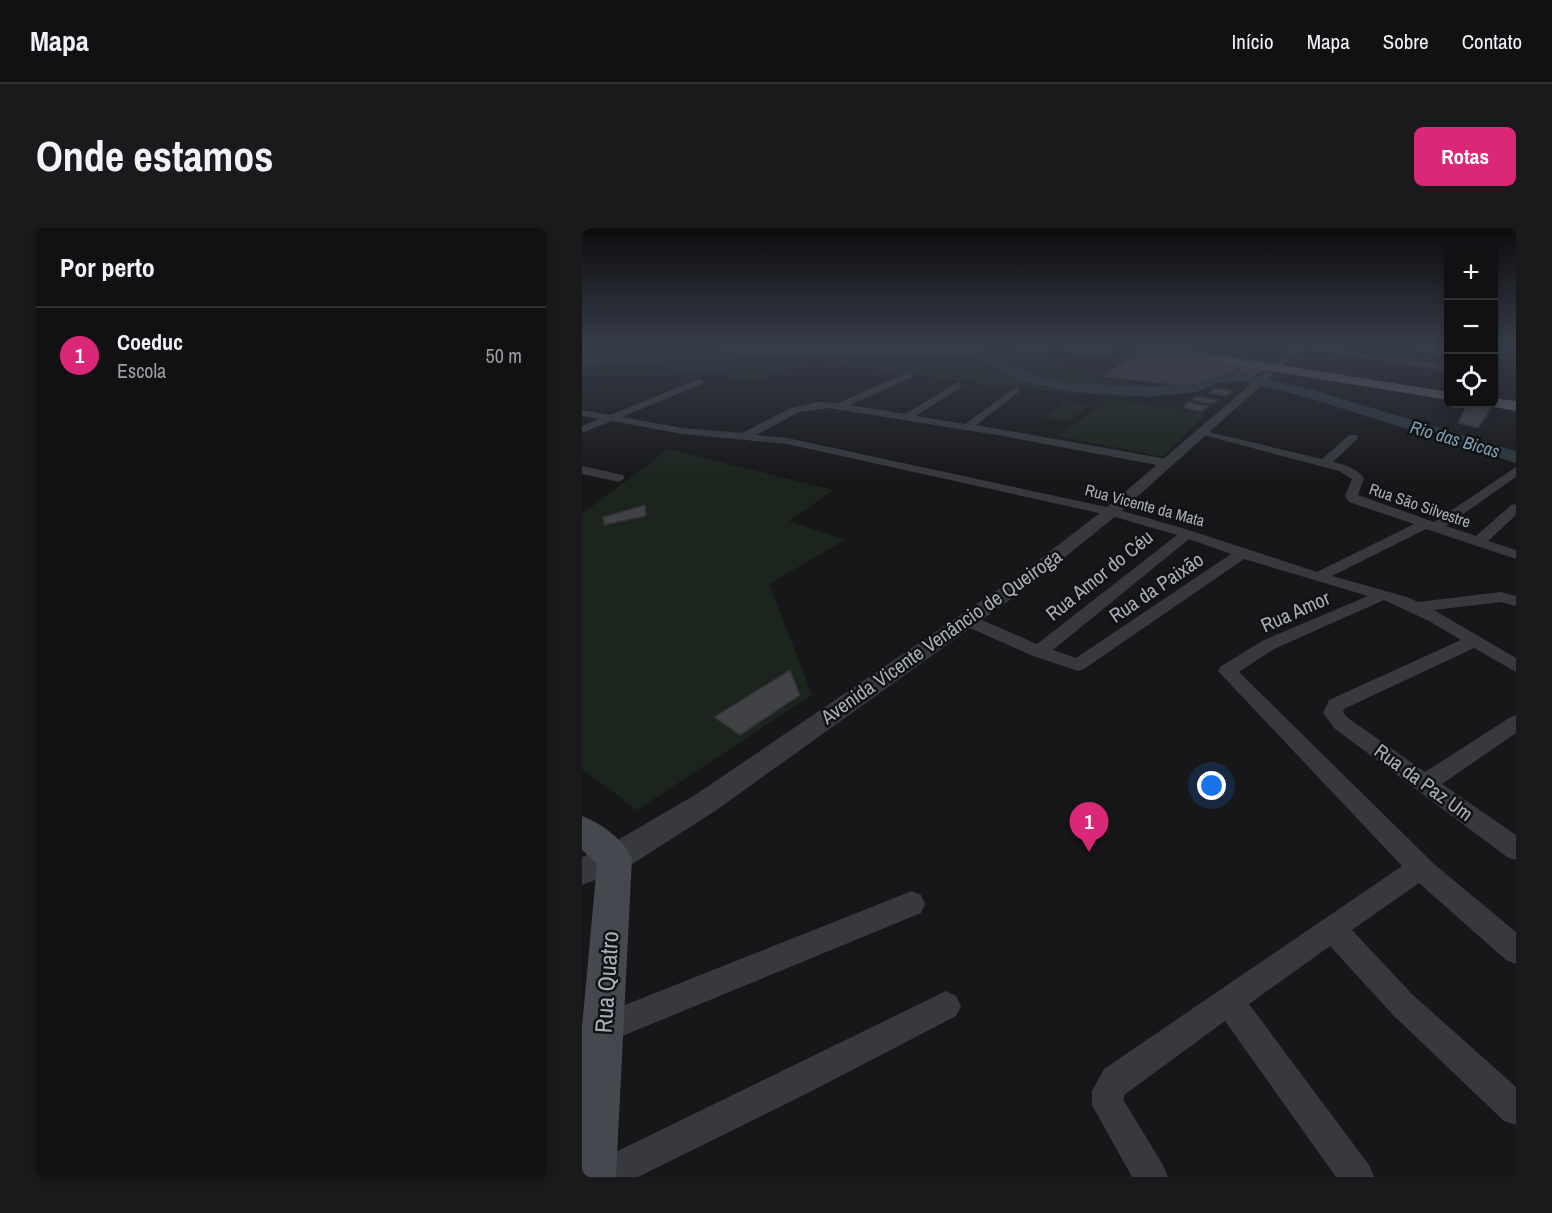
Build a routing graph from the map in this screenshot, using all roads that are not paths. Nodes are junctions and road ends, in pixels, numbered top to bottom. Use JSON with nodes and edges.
{"nodes":[{"id":1,"x":676,"y":391,"type":"edge"},
{"id":2,"x":873,"y":391,"type":"edge"},
{"id":3,"x":948,"y":391,"type":"edge"},
{"id":4,"x":1014,"y":391,"type":"edge"},
{"id":5,"x":1250,"y":391,"type":"edge"},
{"id":6,"x":1423,"y":391,"type":"edge"},
{"id":7,"x":1444,"y":395,"type":"edge"},
{"id":8,"x":1498,"y":397,"type":"edge"},
{"id":9,"x":1516,"y":399,"type":"edge"},
{"id":10,"x":1498,"y":404,"type":"edge"},
{"id":11,"x":840,"y":406,"type":"junction"},
{"id":12,"x":1516,"y":406,"type":"edge"},
{"id":13,"x":582,"y":413,"type":"edge"},
{"id":14,"x":907,"y":417,"type":"junction"},
{"id":15,"x":610,"y":418,"type":"junction"},
{"id":16,"x":967,"y":427,"type":"junction"},
{"id":17,"x":582,"y":430,"type":"edge"},
{"id":18,"x":1204,"y":432,"type":"junction"},
{"id":19,"x":744,"y":437,"type":"junction"},
{"id":20,"x":1353,"y":437,"type":"dead end"},
{"id":21,"x":1167,"y":463,"type":"junction"},
{"id":22,"x":1325,"y":463,"type":"junction"},
{"id":23,"x":582,"y":470,"type":"edge"},
{"id":24,"x":1516,"y":471,"type":"edge"},
{"id":25,"x":619,"y":478,"type":"dead end"},
{"id":26,"x":1516,"y":508,"type":"edge"},
{"id":27,"x":1111,"y":512,"type":"junction"},
{"id":28,"x":1498,"y":523,"type":"junction"},
{"id":29,"x":1430,"y":526,"type":"junction"},
{"id":30,"x":1516,"y":529,"type":"edge"},
{"id":31,"x":1187,"y":534,"type":"junction"},
{"id":32,"x":1478,"y":542,"type":"junction"},
{"id":33,"x":1243,"y":553,"type":"junction"},
{"id":34,"x":1516,"y":555,"type":"edge"},
{"id":35,"x":1320,"y":576,"type":"junction"},
{"id":36,"x":1383,"y":595,"type":"junction"},
{"id":37,"x":1516,"y":601,"type":"edge"},
{"id":38,"x":1417,"y":607,"type":"junction"},
{"id":39,"x":967,"y":620,"type":"junction"},
{"id":40,"x":1474,"y":641,"type":"junction"},
{"id":41,"x":1039,"y":652,"type":"junction"},
{"id":42,"x":1516,"y":666,"type":"edge"},
{"id":43,"x":1516,"y":723,"type":"edge"},
{"id":44,"x":1426,"y":783,"type":"junction"},
{"id":45,"x":582,"y":830,"type":"edge"},
{"id":46,"x":1516,"y":849,"type":"edge"},
{"id":47,"x":599,"y":865,"type":"edge"},
{"id":48,"x":1421,"y":867,"type":"junction"},
{"id":49,"x":912,"y":903,"type":"dead end"},
{"id":50,"x":1332,"y":929,"type":"junction"},
{"id":51,"x":1516,"y":950,"type":"edge"},
{"id":52,"x":1229,"y":1001,"type":"junction"},
{"id":53,"x":946,"y":1006,"type":"dead end"},
{"id":54,"x":603,"y":1029,"type":"junction"},
{"id":55,"x":1516,"y":1109,"type":"edge"},
{"id":56,"x":592,"y":1177,"type":"edge"},
{"id":57,"x":601,"y":1177,"type":"edge"},
{"id":58,"x":1151,"y":1177,"type":"edge"},
{"id":59,"x":1357,"y":1177,"type":"edge"}],
"edges":[{"from":1,"to":15,"type":"street"},
{"from":2,"to":11,"type":"street"},
{"from":3,"to":14,"type":"street"},
{"from":4,"to":16,"type":"street"},
{"from":5,"to":18,"type":"street","name":"Avenida Vicente Venâncio de Queiroga"},
{"from":6,"to":7,"type":"main road"},
{"from":8,"to":9,"type":"main road"},
{"from":10,"to":12,"type":"main road"},
{"from":11,"to":14,"type":"street"},
{"from":11,"to":19,"type":"street"},
{"from":13,"to":15,"type":"street","name":"Rua Vicente da Mata"},
{"from":14,"to":16,"type":"street"},
{"from":15,"to":17,"type":"street"},
{"from":15,"to":19,"type":"street","name":"Rua Vicente da Mata"},
{"from":16,"to":21,"type":"street"},
{"from":18,"to":21,"type":"street","name":"Avenida Vicente Venâncio de Queiroga"},
{"from":18,"to":22,"type":"street","name":"Rua São Silvestre"},
{"from":19,"to":27,"type":"street","name":"Rua Vicente da Mata"},
{"from":20,"to":22,"type":"street"},
{"from":21,"to":27,"type":"street","name":"Avenida Vicente Venâncio de Queiroga"},
{"from":22,"to":29,"type":"street","name":"Rua São Silvestre"},
{"from":23,"to":25,"type":"street"},
{"from":24,"to":29,"type":"street"},
{"from":26,"to":28,"type":"street"},
{"from":27,"to":31,"type":"street","name":"Rua Vicente da Mata"},
{"from":27,"to":39,"type":"street","name":"Avenida Vicente Venâncio de Queiroga"},
{"from":28,"to":30,"type":"street"},
{"from":28,"to":32,"type":"street"},
{"from":29,"to":32,"type":"street","name":"Rua São Silvestre"},
{"from":29,"to":35,"type":"street"},
{"from":31,"to":33,"type":"street","name":"Rua Vicente da Mata"},
{"from":31,"to":41,"type":"street","name":"Rua Amor do Céu"},
{"from":32,"to":34,"type":"street","name":"Rua São Silvestre"},
{"from":33,"to":35,"type":"street","name":"Rua Vicente da Mata"},
{"from":33,"to":41,"type":"street","name":"Rua da Paixão"},
{"from":35,"to":36,"type":"street","name":"Rua Vicente da Mata"},
{"from":36,"to":38,"type":"street","name":"Rua Vicente da Mata"},
{"from":36,"to":48,"type":"street","name":"Rua Amor"},
{"from":37,"to":38,"type":"street"},
{"from":38,"to":40,"type":"street","name":"Rua Vicente da Mata"},
{"from":39,"to":41,"type":"street"},
{"from":39,"to":47,"type":"street","name":"Avenida Vicente Venâncio de Queiroga"},
{"from":40,"to":42,"type":"street","name":"Rua Vicente da Mata"},
{"from":40,"to":44,"type":"street","name":"Rua da Paz Um"},
{"from":43,"to":44,"type":"street"},
{"from":44,"to":46,"type":"street","name":"Rua da Paz Um"},
{"from":45,"to":47,"type":"main road"},
{"from":47,"to":54,"type":"main road","name":"Rua Quatro"},
{"from":48,"to":50,"type":"street"},
{"from":48,"to":51,"type":"street"},
{"from":49,"to":54,"type":"street"},
{"from":50,"to":52,"type":"street"},
{"from":50,"to":55,"type":"street"},
{"from":52,"to":58,"type":"street"},
{"from":52,"to":59,"type":"street"},
{"from":53,"to":57,"type":"street"},
{"from":54,"to":56,"type":"main road","name":"Rua Quatro"}]}
